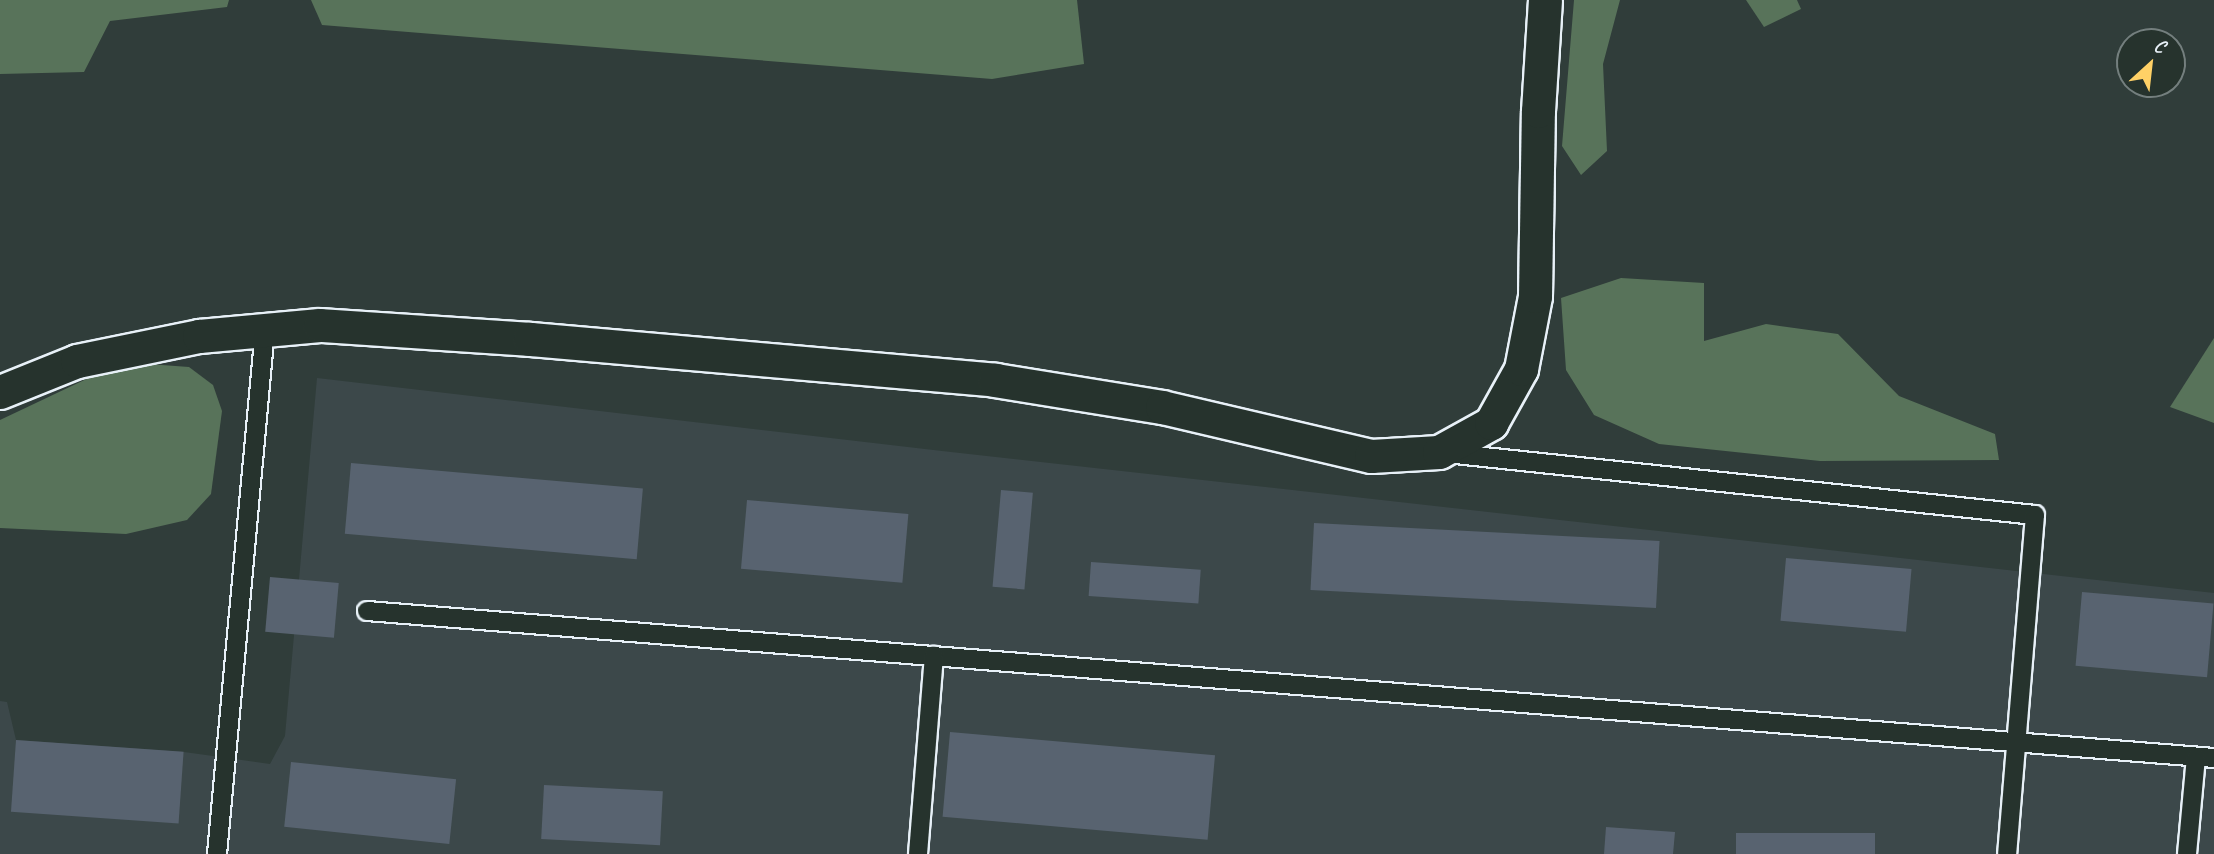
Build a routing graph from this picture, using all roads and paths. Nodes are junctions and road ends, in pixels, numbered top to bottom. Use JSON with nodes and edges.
{"nodes":[{"id":1,"x":1545,"y":0,"type":"edge"},
{"id":2,"x":265,"y":330,"type":"junction"},
{"id":3,"x":0,"y":392,"type":"edge"},
{"id":4,"x":1439,"y":452,"type":"junction"},
{"id":5,"x":367,"y":611,"type":"dead end"},
{"id":6,"x":934,"y":656,"type":"junction"},
{"id":7,"x":2017,"y":742,"type":"junction"},
{"id":8,"x":2205,"y":757,"type":"edge"},
{"id":9,"x":217,"y":854,"type":"edge"},
{"id":10,"x":918,"y":854,"type":"edge"},
{"id":11,"x":2007,"y":854,"type":"edge"},
{"id":12,"x":2187,"y":854,"type":"edge"}],
"edges":[{"from":1,"to":4,"type":"street"},
{"from":2,"to":3,"type":"street"},
{"from":2,"to":4,"type":"street"},
{"from":2,"to":9,"type":"lane"},
{"from":4,"to":7,"type":"lane"},
{"from":5,"to":6,"type":"lane"},
{"from":6,"to":7,"type":"lane"},
{"from":6,"to":10,"type":"lane"},
{"from":7,"to":8,"type":"lane"},
{"from":7,"to":11,"type":"lane"},
{"from":8,"to":12,"type":"lane"}]}
